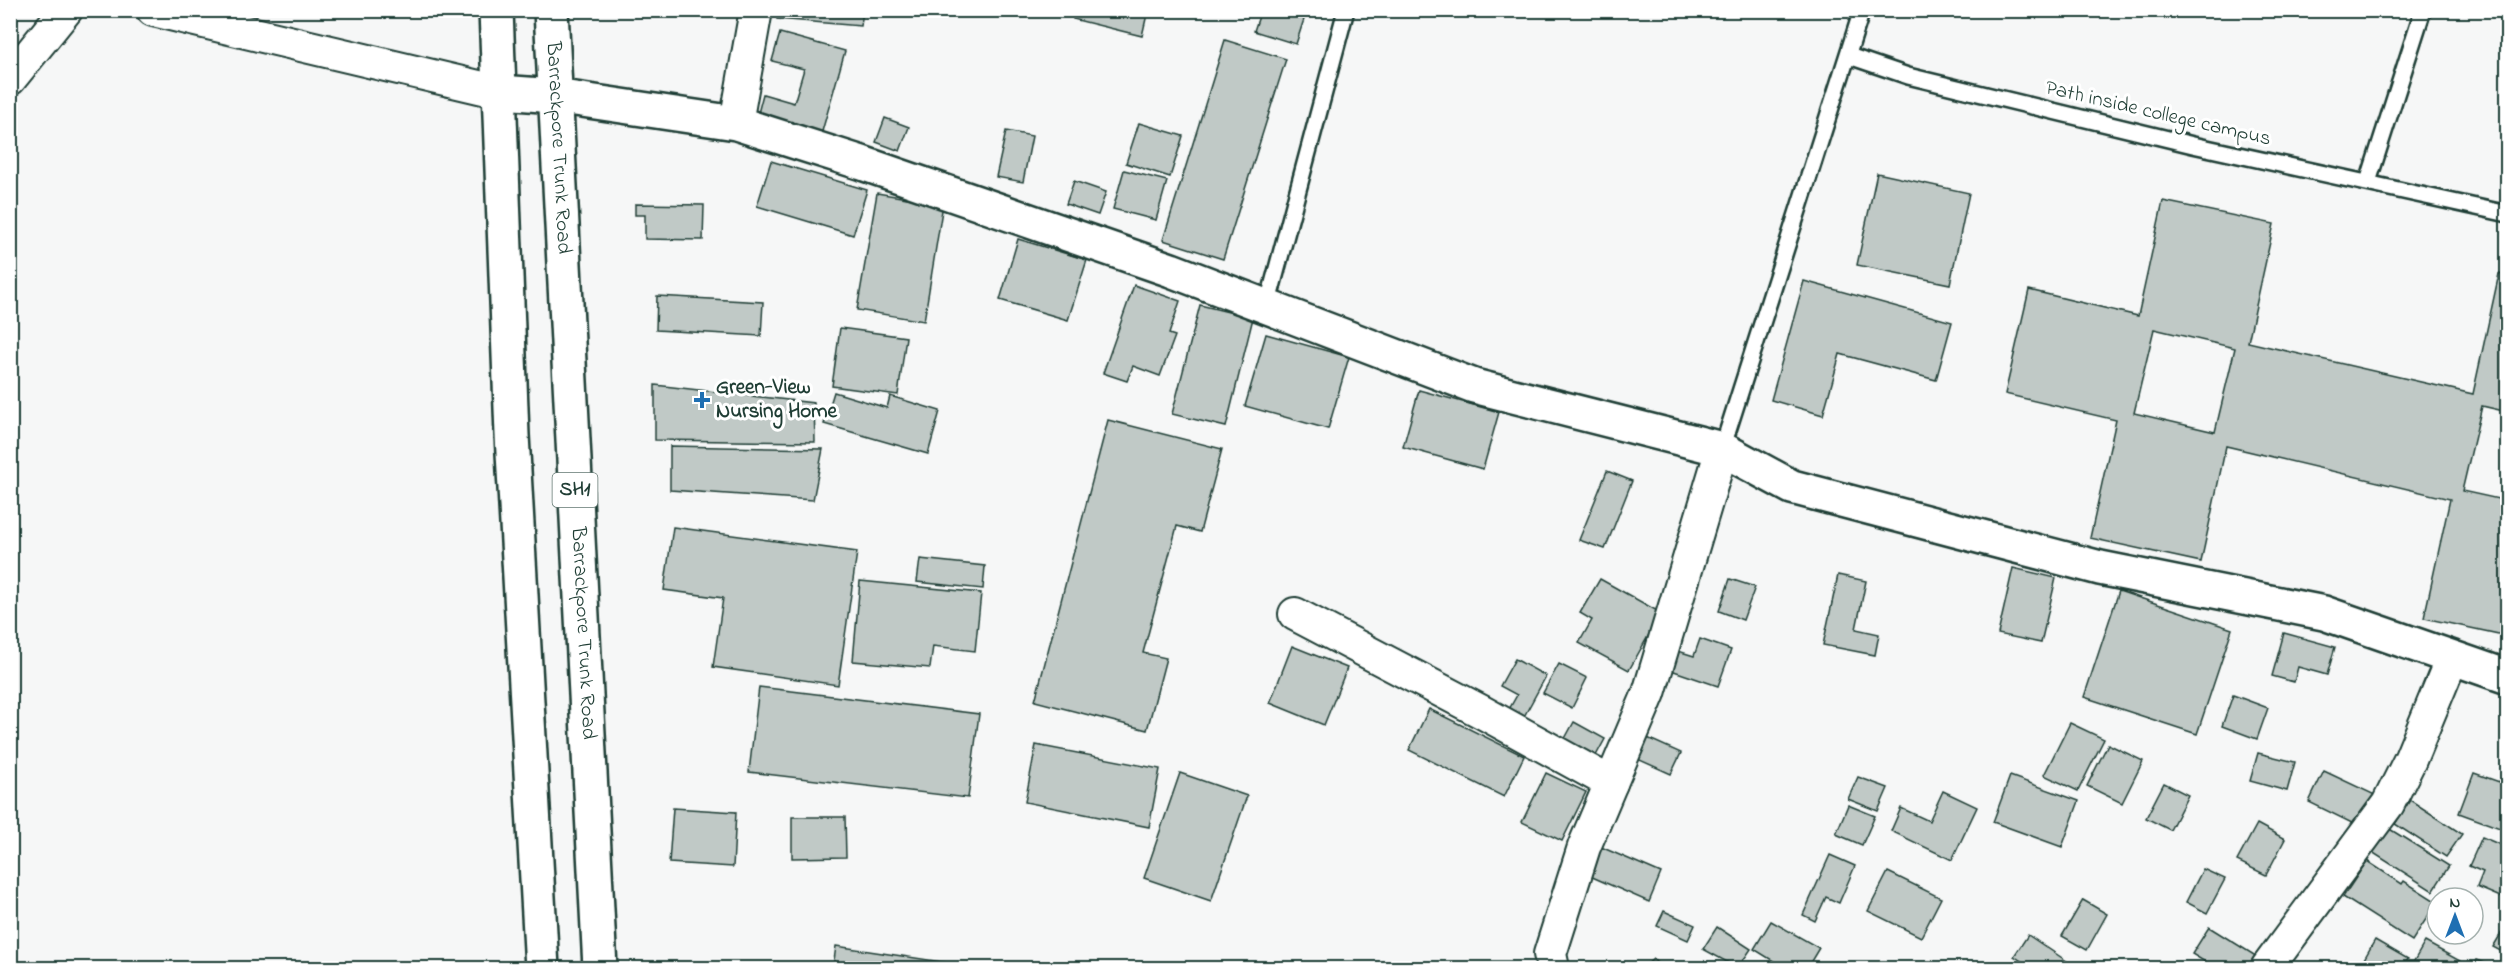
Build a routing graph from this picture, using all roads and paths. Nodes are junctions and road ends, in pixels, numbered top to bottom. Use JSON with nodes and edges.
{"nodes":[{"id":1,"x":66,"y":10,"type":"edge"},
{"id":2,"x":153,"y":10,"type":"edge"},
{"id":3,"x":496,"y":10,"type":"edge"},
{"id":4,"x":551,"y":10,"type":"edge"},
{"id":5,"x":756,"y":10,"type":"edge"},
{"id":6,"x":1346,"y":10,"type":"edge"},
{"id":7,"x":1862,"y":10,"type":"edge"},
{"id":8,"x":2423,"y":10,"type":"edge"},
{"id":9,"x":1849,"y":56,"type":"junction"},
{"id":10,"x":10,"y":79,"type":"edge"},
{"id":11,"x":500,"y":92,"type":"junction"},
{"id":12,"x":555,"y":96,"type":"junction"},
{"id":13,"x":736,"y":123,"type":"junction"},
{"id":14,"x":2368,"y":182,"type":"junction"},
{"id":15,"x":2508,"y":213,"type":"edge"},
{"id":16,"x":1267,"y":306,"type":"junction"},
{"id":17,"x":1722,"y":449,"type":"junction"},
{"id":18,"x":1295,"y":614,"type":"dead end"},
{"id":19,"x":2452,"y":658,"type":"junction"},
{"id":20,"x":2508,"y":677,"type":"edge"},
{"id":21,"x":1611,"y":783,"type":"junction"},
{"id":22,"x":542,"y":969,"type":"edge"},
{"id":23,"x":600,"y":969,"type":"edge"},
{"id":24,"x":1553,"y":969,"type":"edge"},
{"id":25,"x":2267,"y":969,"type":"edge"}],
"edges":[{"from":1,"to":10,"type":"street"},
{"from":2,"to":11,"type":"street"},
{"from":3,"to":11,"type":"street"},
{"from":4,"to":12,"type":"street","name":"Barrackpore Trunk Road","number":"SH1"},
{"from":5,"to":13,"type":"street"},
{"from":6,"to":16,"type":"lane"},
{"from":7,"to":9,"type":"lane"},
{"from":8,"to":14,"type":"lane"},
{"from":9,"to":14,"type":"lane","name":"Path inside college campus"},
{"from":9,"to":17,"type":"lane"},
{"from":11,"to":12,"type":"street"},
{"from":11,"to":22,"type":"street"},
{"from":12,"to":13,"type":"street"},
{"from":12,"to":23,"type":"street","name":"Barrackpore Trunk Road","number":"SH1"},
{"from":13,"to":16,"type":"street"},
{"from":14,"to":15,"type":"lane","name":"Path inside college campus"},
{"from":16,"to":17,"type":"street"},
{"from":17,"to":19,"type":"street"},
{"from":17,"to":21,"type":"street"},
{"from":18,"to":21,"type":"street"},
{"from":19,"to":20,"type":"street"},
{"from":19,"to":25,"type":"street"},
{"from":21,"to":24,"type":"street"}]}
